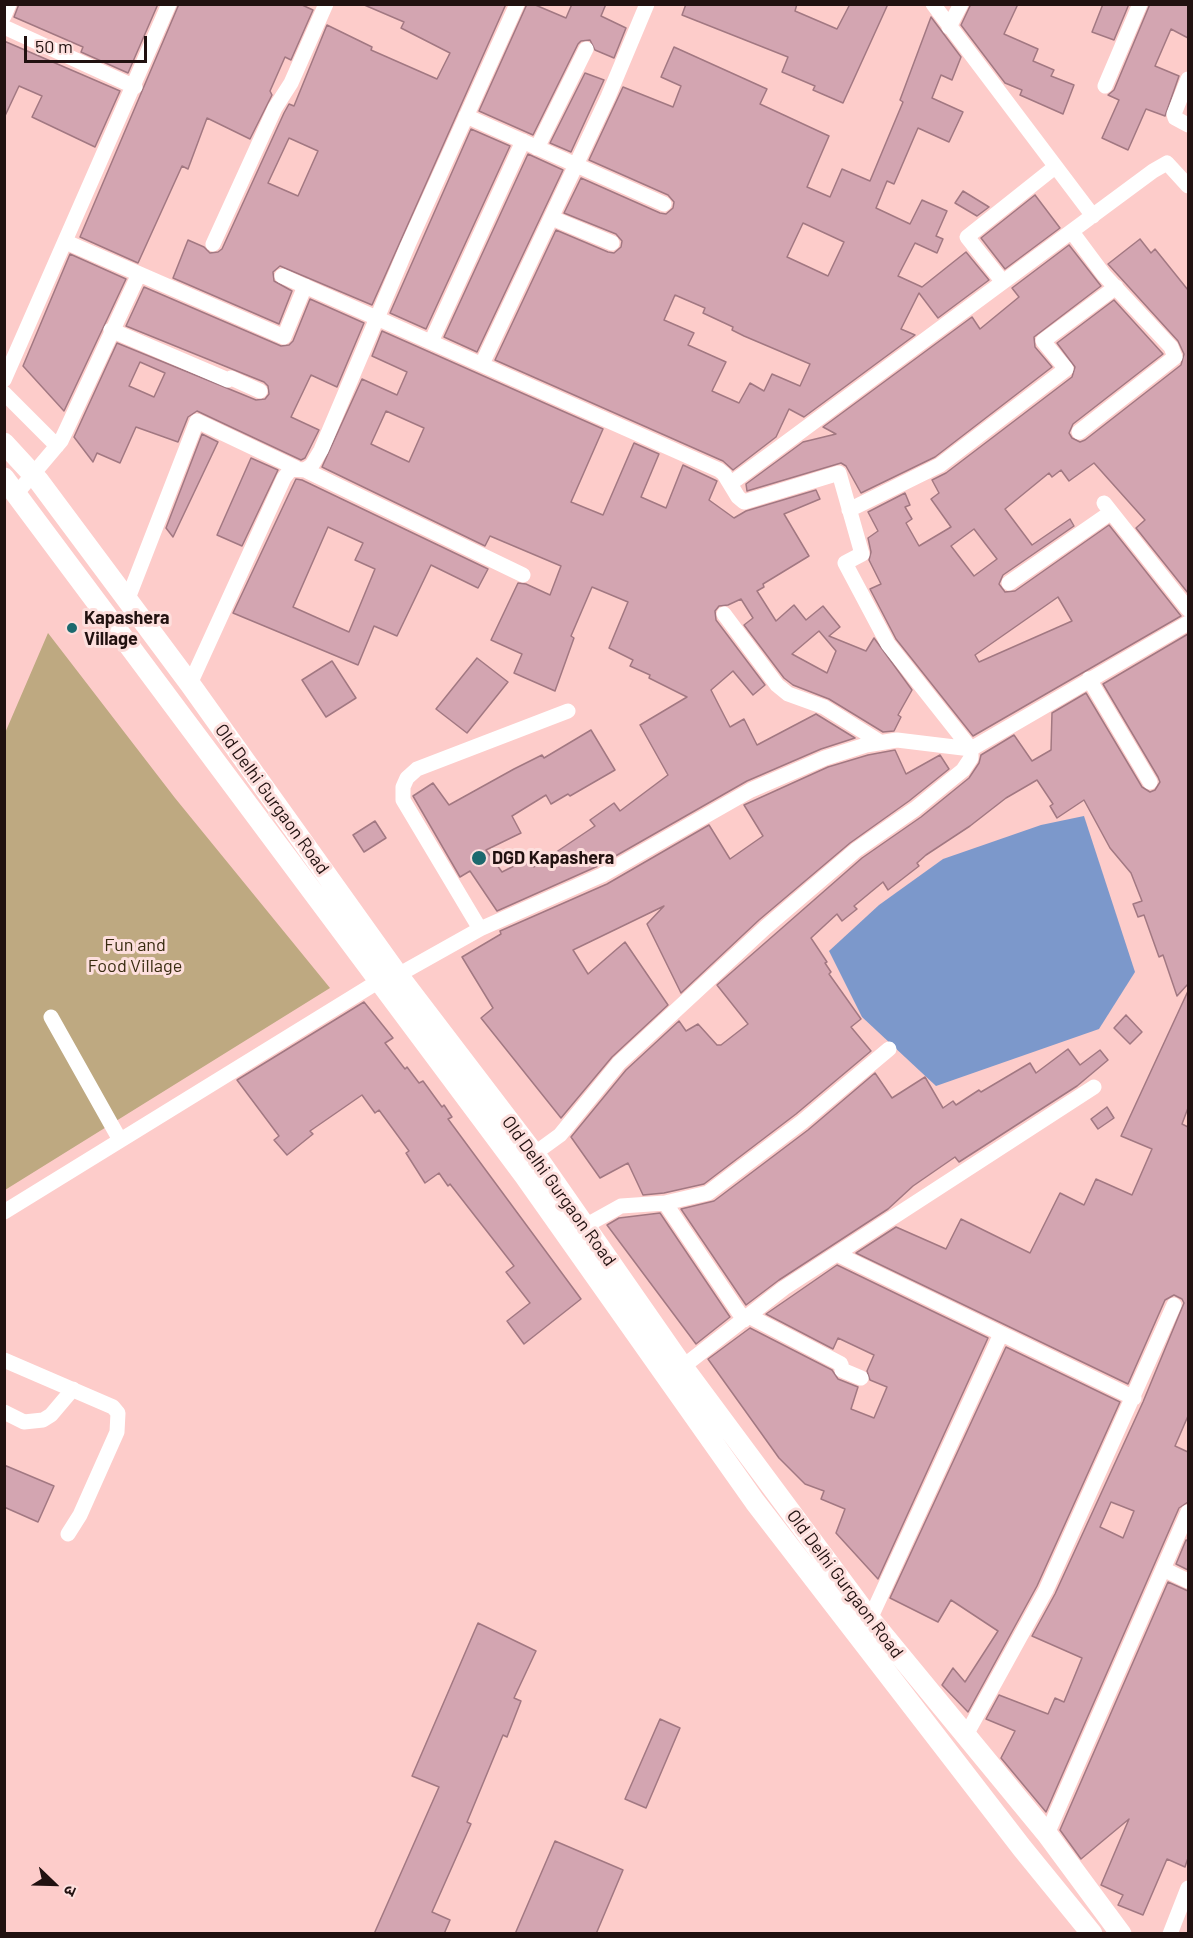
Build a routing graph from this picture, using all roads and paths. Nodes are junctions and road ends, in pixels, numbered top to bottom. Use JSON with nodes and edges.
{"nodes":[{"id":1,"x":9,"y":4,"type":"edge"},
{"id":2,"x":170,"y":4,"type":"edge"},
{"id":3,"x":326,"y":4,"type":"edge"},
{"id":4,"x":517,"y":4,"type":"edge"},
{"id":5,"x":647,"y":4,"type":"edge"},
{"id":6,"x":933,"y":4,"type":"edge"},
{"id":7,"x":961,"y":4,"type":"edge"},
{"id":8,"x":1140,"y":4,"type":"edge"},
{"id":9,"x":4,"y":16,"type":"edge"},
{"id":10,"x":4,"y":27,"type":"edge"},
{"id":11,"x":949,"y":27,"type":"junction"},
{"id":12,"x":586,"y":49,"type":"dead end"},
{"id":13,"x":1188,"y":79,"type":"edge"},
{"id":14,"x":1105,"y":86,"type":"dead end"},
{"id":15,"x":135,"y":87,"type":"junction"},
{"id":16,"x":466,"y":116,"type":"junction"},
{"id":17,"x":1188,"y":125,"type":"edge"},
{"id":18,"x":523,"y":141,"type":"junction"},
{"id":19,"x":537,"y":148,"type":"junction"},
{"id":20,"x":576,"y":165,"type":"junction"},
{"id":21,"x":1055,"y":167,"type":"junction"},
{"id":22,"x":1188,"y":186,"type":"edge"},
{"id":23,"x":664,"y":204,"type":"dead end"},
{"id":24,"x":1093,"y":216,"type":"junction"},
{"id":25,"x":552,"y":218,"type":"junction"},
{"id":26,"x":1072,"y":232,"type":"junction"},
{"id":27,"x":66,"y":242,"type":"junction"},
{"id":28,"x":612,"y":243,"type":"dead end"},
{"id":29,"x":213,"y":244,"type":"dead end"},
{"id":30,"x":139,"y":274,"type":"junction"},
{"id":31,"x":282,"y":276,"type":"dead end"},
{"id":32,"x":1003,"y":282,"type":"junction"},
{"id":33,"x":305,"y":286,"type":"junction"},
{"id":34,"x":1116,"y":287,"type":"junction"},
{"id":35,"x":378,"y":318,"type":"junction"},
{"id":36,"x":111,"y":330,"type":"junction"},
{"id":37,"x":431,"y":342,"type":"junction"},
{"id":38,"x":482,"y":364,"type":"junction"},
{"id":39,"x":4,"y":380,"type":"edge"},
{"id":40,"x":260,"y":391,"type":"dead end"},
{"id":41,"x":4,"y":393,"type":"edge"},
{"id":42,"x":1079,"y":432,"type":"dead end"},
{"id":43,"x":4,"y":443,"type":"edge"},
{"id":44,"x":57,"y":446,"type":"junction"},
{"id":45,"x":301,"y":469,"type":"junction"},
{"id":46,"x":34,"y":475,"type":"junction"},
{"id":47,"x":730,"y":484,"type":"junction"},
{"id":48,"x":11,"y":485,"type":"edge"},
{"id":49,"x":849,"y":510,"type":"junction"},
{"id":50,"x":523,"y":574,"type":"dead end"},
{"id":51,"x":1009,"y":583,"type":"dead end"},
{"id":52,"x":127,"y":601,"type":"junction"},
{"id":53,"x":1188,"y":609,"type":"edge"},
{"id":54,"x":724,"y":614,"type":"dead end"},
{"id":55,"x":1188,"y":623,"type":"edge"},
{"id":56,"x":1089,"y":678,"type":"junction"},
{"id":57,"x":190,"y":684,"type":"junction"},
{"id":58,"x":568,"y":711,"type":"dead end"},
{"id":59,"x":880,"y":742,"type":"junction"},
{"id":60,"x":971,"y":749,"type":"junction"},
{"id":61,"x":1150,"y":782,"type":"dead end"},
{"id":62,"x":480,"y":929,"type":"junction"},
{"id":63,"x":388,"y":978,"type":"junction"},
{"id":64,"x":51,"y":1017,"type":"dead end"},
{"id":65,"x":889,"y":1049,"type":"dead end"},
{"id":66,"x":1094,"y":1087,"type":"dead end"},
{"id":67,"x":120,"y":1140,"type":"junction"},
{"id":68,"x":535,"y":1154,"type":"junction"},
{"id":69,"x":516,"y":1166,"type":"junction"},
{"id":70,"x":665,"y":1203,"type":"junction"},
{"id":71,"x":4,"y":1212,"type":"edge"},
{"id":72,"x":585,"y":1226,"type":"junction"},
{"id":73,"x":837,"y":1254,"type":"junction"},
{"id":74,"x":1174,"y":1305,"type":"dead end"},
{"id":75,"x":747,"y":1318,"type":"junction"},
{"id":76,"x":1001,"y":1334,"type":"junction"},
{"id":77,"x":4,"y":1360,"type":"edge"},
{"id":78,"x":675,"y":1373,"type":"junction"},
{"id":79,"x":861,"y":1378,"type":"dead end"},
{"id":80,"x":73,"y":1389,"type":"junction"},
{"id":81,"x":1134,"y":1398,"type":"junction"},
{"id":82,"x":4,"y":1412,"type":"edge"},
{"id":83,"x":1188,"y":1512,"type":"edge"},
{"id":84,"x":68,"y":1534,"type":"dead end"},
{"id":85,"x":1163,"y":1569,"type":"junction"},
{"id":86,"x":1188,"y":1581,"type":"edge"},
{"id":87,"x":870,"y":1619,"type":"junction"},
{"id":88,"x":966,"y":1736,"type":"junction"},
{"id":89,"x":1047,"y":1834,"type":"junction"},
{"id":90,"x":1188,"y":1888,"type":"edge"},
{"id":91,"x":1092,"y":1934,"type":"edge"},
{"id":92,"x":1121,"y":1934,"type":"edge"},
{"id":93,"x":1170,"y":1934,"type":"edge"}],
"edges":[{"from":1,"to":9,"type":"street"},
{"from":2,"to":15,"type":"street"},
{"from":3,"to":29,"type":"street"},
{"from":4,"to":16,"type":"street"},
{"from":5,"to":20,"type":"street"},
{"from":6,"to":11,"type":"street"},
{"from":7,"to":11,"type":"street"},
{"from":8,"to":14,"type":"street"},
{"from":10,"to":15,"type":"street"},
{"from":11,"to":21,"type":"street"},
{"from":12,"to":19,"type":"street"},
{"from":13,"to":17,"type":"street"},
{"from":15,"to":27,"type":"street"},
{"from":16,"to":18,"type":"street"},
{"from":16,"to":35,"type":"street"},
{"from":18,"to":19,"type":"street"},
{"from":18,"to":37,"type":"street"},
{"from":19,"to":20,"type":"street"},
{"from":20,"to":23,"type":"street"},
{"from":20,"to":25,"type":"street"},
{"from":21,"to":24,"type":"street"},
{"from":21,"to":32,"type":"street"},
{"from":22,"to":24,"type":"street"},
{"from":24,"to":26,"type":"street"},
{"from":25,"to":28,"type":"street"},
{"from":25,"to":38,"type":"street"},
{"from":26,"to":32,"type":"street"},
{"from":26,"to":34,"type":"street"},
{"from":27,"to":30,"type":"street"},
{"from":27,"to":39,"type":"street"},
{"from":30,"to":33,"type":"street"},
{"from":30,"to":36,"type":"street"},
{"from":31,"to":33,"type":"street"},
{"from":32,"to":47,"type":"street"},
{"from":33,"to":35,"type":"street"},
{"from":34,"to":42,"type":"street"},
{"from":34,"to":49,"type":"street"},
{"from":35,"to":37,"type":"street"},
{"from":35,"to":45,"type":"street"},
{"from":36,"to":40,"type":"street"},
{"from":36,"to":44,"type":"street"},
{"from":37,"to":38,"type":"street"},
{"from":38,"to":47,"type":"street"},
{"from":41,"to":44,"type":"street"},
{"from":43,"to":46,"type":"main road","name":"Old Delhi Gurgaon Road"},
{"from":44,"to":46,"type":"street"},
{"from":45,"to":50,"type":"street"},
{"from":45,"to":52,"type":"street"},
{"from":45,"to":57,"type":"street"},
{"from":46,"to":48,"type":"street"},
{"from":46,"to":52,"type":"main road","name":"Old Delhi Gurgaon Road"},
{"from":47,"to":49,"type":"street"},
{"from":48,"to":63,"type":"main road","name":"Old Delhi Gurgaon Road"},
{"from":49,"to":60,"type":"street"},
{"from":51,"to":53,"type":"street"},
{"from":52,"to":57,"type":"main road","name":"Old Delhi Gurgaon Road"},
{"from":54,"to":59,"type":"street"},
{"from":55,"to":56,"type":"street"},
{"from":56,"to":60,"type":"street"},
{"from":56,"to":61,"type":"street"},
{"from":57,"to":63,"type":"main road","name":"Old Delhi Gurgaon Road"},
{"from":58,"to":62,"type":"street"},
{"from":59,"to":60,"type":"street"},
{"from":59,"to":62,"type":"street"},
{"from":60,"to":68,"type":"street"},
{"from":62,"to":63,"type":"street"},
{"from":63,"to":67,"type":"street"},
{"from":63,"to":68,"type":"main road","name":"Old Delhi Gurgaon Road"},
{"from":63,"to":69,"type":"main road","name":"Old Delhi Gurgaon Road"},
{"from":64,"to":67,"type":"street"},
{"from":65,"to":70,"type":"street"},
{"from":66,"to":73,"type":"street"},
{"from":67,"to":71,"type":"street"},
{"from":68,"to":69,"type":"street"},
{"from":68,"to":72,"type":"main road","name":"Old Delhi Gurgaon Road"},
{"from":69,"to":78,"type":"main road","name":"Old Delhi Gurgaon Road"},
{"from":70,"to":72,"type":"street"},
{"from":70,"to":75,"type":"street"},
{"from":72,"to":78,"type":"main road","name":"Old Delhi Gurgaon Road"},
{"from":73,"to":75,"type":"street"},
{"from":73,"to":76,"type":"street"},
{"from":74,"to":81,"type":"street"},
{"from":75,"to":78,"type":"street"},
{"from":75,"to":79,"type":"street"},
{"from":76,"to":81,"type":"street"},
{"from":76,"to":87,"type":"street"},
{"from":77,"to":80,"type":"street"},
{"from":78,"to":87,"type":"main road","name":"Old Delhi Gurgaon Road"},
{"from":78,"to":91,"type":"main road","name":"Old Delhi Gurgaon Road"},
{"from":80,"to":82,"type":"street"},
{"from":80,"to":84,"type":"street"},
{"from":81,"to":88,"type":"street"},
{"from":83,"to":85,"type":"street"},
{"from":85,"to":86,"type":"street"},
{"from":85,"to":89,"type":"street"},
{"from":87,"to":88,"type":"main road","name":"Old Delhi Gurgaon Road"},
{"from":88,"to":89,"type":"main road","name":"Old Delhi Gurgaon Road"},
{"from":89,"to":92,"type":"main road","name":"Old Delhi Gurgaon Road"},
{"from":90,"to":93,"type":"street"}]}
